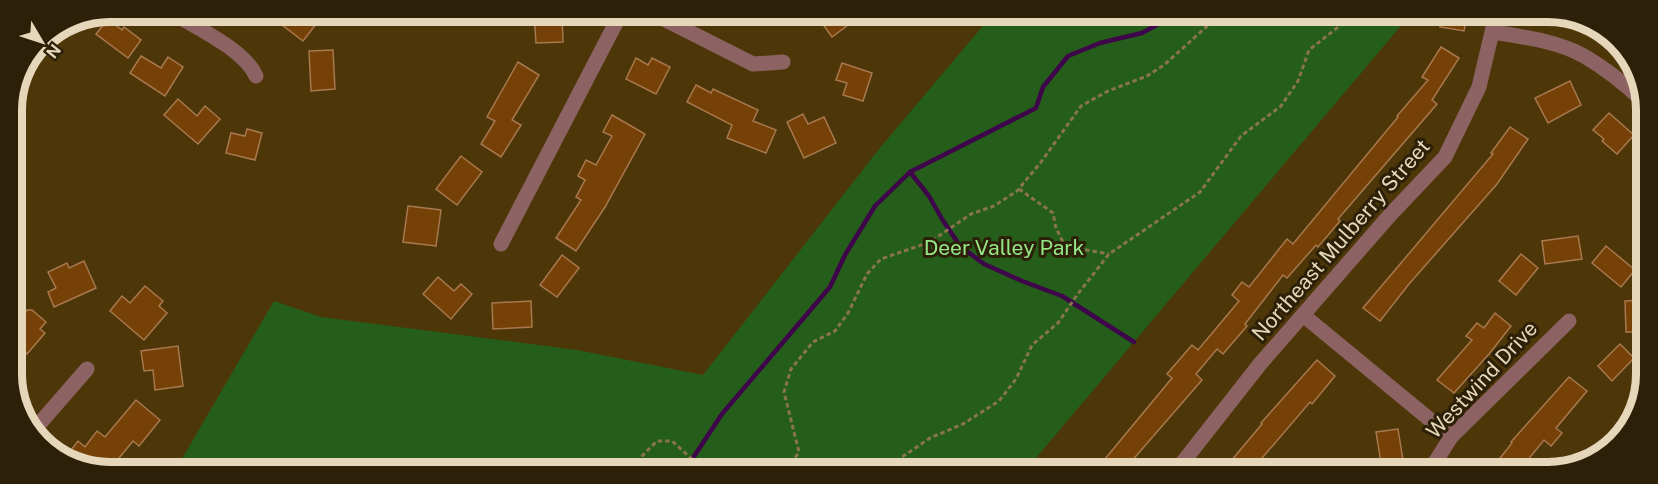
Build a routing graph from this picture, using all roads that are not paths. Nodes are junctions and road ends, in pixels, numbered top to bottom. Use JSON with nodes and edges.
{"nodes":[{"id":1,"x":187,"y":22,"type":"edge"},
{"id":2,"x":616,"y":22,"type":"edge"},
{"id":3,"x":670,"y":22,"type":"edge"},
{"id":4,"x":1495,"y":22,"type":"edge"},
{"id":5,"x":1493,"y":32,"type":"junction"},
{"id":6,"x":783,"y":62,"type":"dead end"},
{"id":7,"x":256,"y":76,"type":"dead end"},
{"id":8,"x":1634,"y":93,"type":"edge"},
{"id":9,"x":501,"y":244,"type":"dead end"},
{"id":10,"x":1303,"y":315,"type":"junction"},
{"id":11,"x":1569,"y":321,"type":"dead end"},
{"id":12,"x":87,"y":369,"type":"dead end"},
{"id":13,"x":39,"y":425,"type":"edge"},
{"id":14,"x":1451,"y":437,"type":"junction"},
{"id":15,"x":1183,"y":461,"type":"edge"},
{"id":16,"x":1436,"y":461,"type":"edge"}],
"edges":[{"from":1,"to":7,"type":"street"},
{"from":2,"to":9,"type":"street"},
{"from":3,"to":6,"type":"street"},
{"from":4,"to":5,"type":"street","name":"Northeast Mulberry Street"},
{"from":5,"to":8,"type":"street"},
{"from":5,"to":10,"type":"street","name":"Northeast Mulberry Street"},
{"from":10,"to":14,"type":"street"},
{"from":10,"to":15,"type":"street","name":"Northeast Mulberry Street"},
{"from":11,"to":14,"type":"street","name":"Westwind Drive"},
{"from":12,"to":13,"type":"street"},
{"from":14,"to":16,"type":"street","name":"Westwind Drive"}]}
